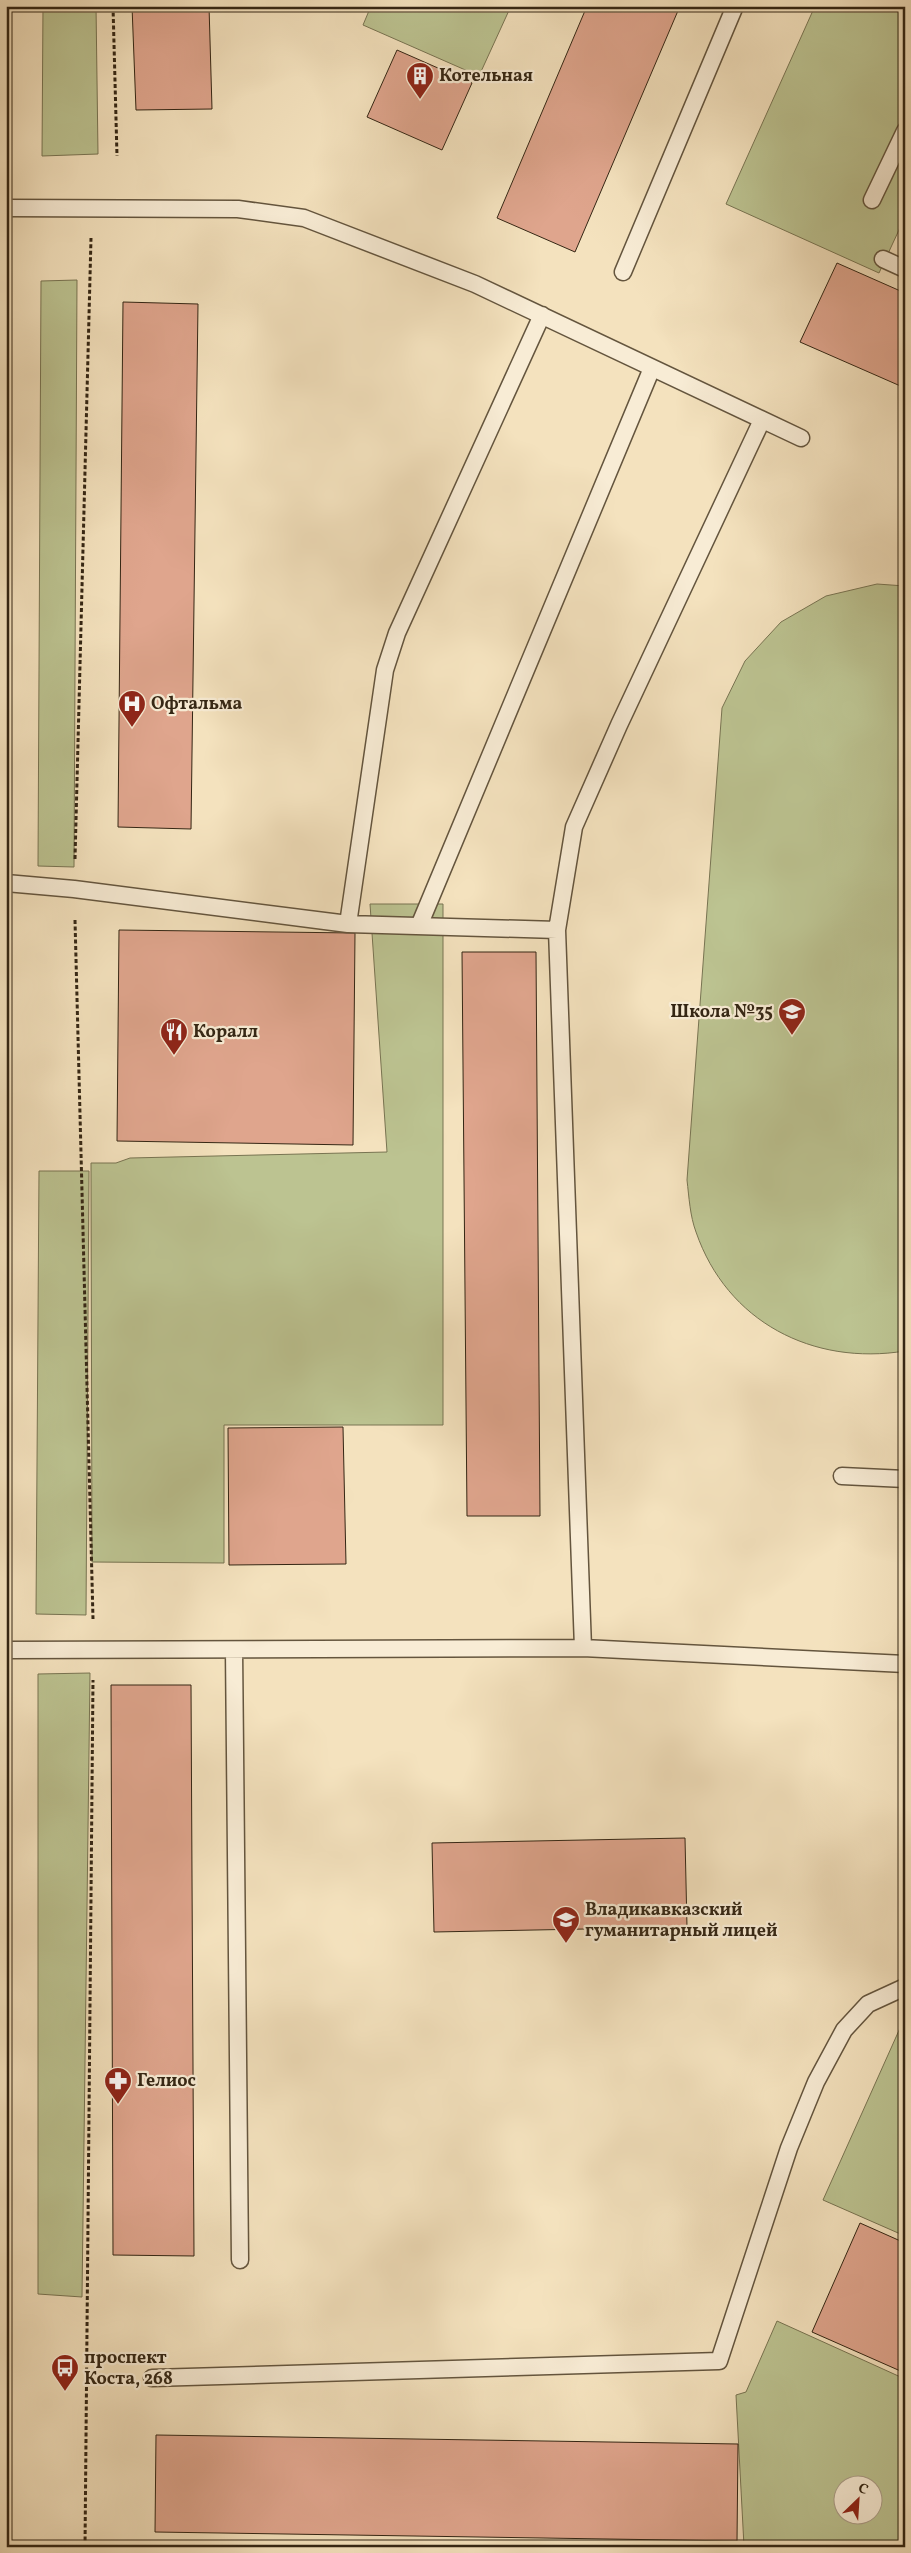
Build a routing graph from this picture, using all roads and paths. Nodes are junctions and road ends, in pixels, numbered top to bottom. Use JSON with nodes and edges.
{"nodes":[{"id":1,"x":113,"y":6,"type":"edge"},
{"id":2,"x":735,"y":6,"type":"edge"},
{"id":3,"x":905,"y":132,"type":"edge"},
{"id":4,"x":117,"y":156,"type":"dead end"},
{"id":5,"x":872,"y":200,"type":"dead end"},
{"id":6,"x":92,"y":207,"type":"junction"},
{"id":7,"x":6,"y":208,"type":"edge"},
{"id":8,"x":883,"y":259,"type":"dead end"},
{"id":9,"x":905,"y":269,"type":"edge"},
{"id":10,"x":623,"y":272,"type":"dead end"},
{"id":11,"x":542,"y":315,"type":"junction"},
{"id":12,"x":652,"y":368,"type":"junction"},
{"id":13,"x":762,"y":420,"type":"junction"},
{"id":14,"x":801,"y":438,"type":"dead end"},
{"id":15,"x":6,"y":883,"type":"edge"},
{"id":16,"x":74,"y":889,"type":"junction"},
{"id":17,"x":348,"y":924,"type":"junction"},
{"id":18,"x":419,"y":926,"type":"junction"},
{"id":19,"x":557,"y":930,"type":"junction"},
{"id":20,"x":842,"y":1476,"type":"dead end"},
{"id":21,"x":905,"y":1479,"type":"edge"},
{"id":22,"x":584,"y":1648,"type":"junction"},
{"id":23,"x":6,"y":1650,"type":"edge"},
{"id":24,"x":94,"y":1650,"type":"junction"},
{"id":25,"x":234,"y":1650,"type":"junction"},
{"id":26,"x":905,"y":1664,"type":"edge"},
{"id":27,"x":905,"y":1987,"type":"edge"},
{"id":28,"x":240,"y":2260,"type":"dead end"},
{"id":29,"x":152,"y":2378,"type":"dead end"},
{"id":30,"x":85,"y":2547,"type":"edge"}],
"edges":[{"from":1,"to":4,"type":"path"},
{"from":2,"to":10,"type":"lane"},
{"from":3,"to":5,"type":"lane"},
{"from":6,"to":7,"type":"lane"},
{"from":6,"to":11,"type":"lane"},
{"from":6,"to":16,"type":"path"},
{"from":8,"to":9,"type":"lane"},
{"from":11,"to":12,"type":"lane"},
{"from":11,"to":17,"type":"lane"},
{"from":12,"to":13,"type":"lane"},
{"from":12,"to":18,"type":"lane"},
{"from":13,"to":14,"type":"lane"},
{"from":13,"to":19,"type":"lane"},
{"from":15,"to":16,"type":"lane"},
{"from":16,"to":17,"type":"lane"},
{"from":16,"to":24,"type":"path"},
{"from":17,"to":18,"type":"lane"},
{"from":18,"to":19,"type":"lane"},
{"from":19,"to":22,"type":"lane"},
{"from":20,"to":21,"type":"lane"},
{"from":22,"to":25,"type":"lane"},
{"from":22,"to":26,"type":"lane"},
{"from":23,"to":24,"type":"lane"},
{"from":24,"to":25,"type":"lane"},
{"from":24,"to":30,"type":"path"},
{"from":25,"to":28,"type":"lane"},
{"from":27,"to":29,"type":"lane"}]}
